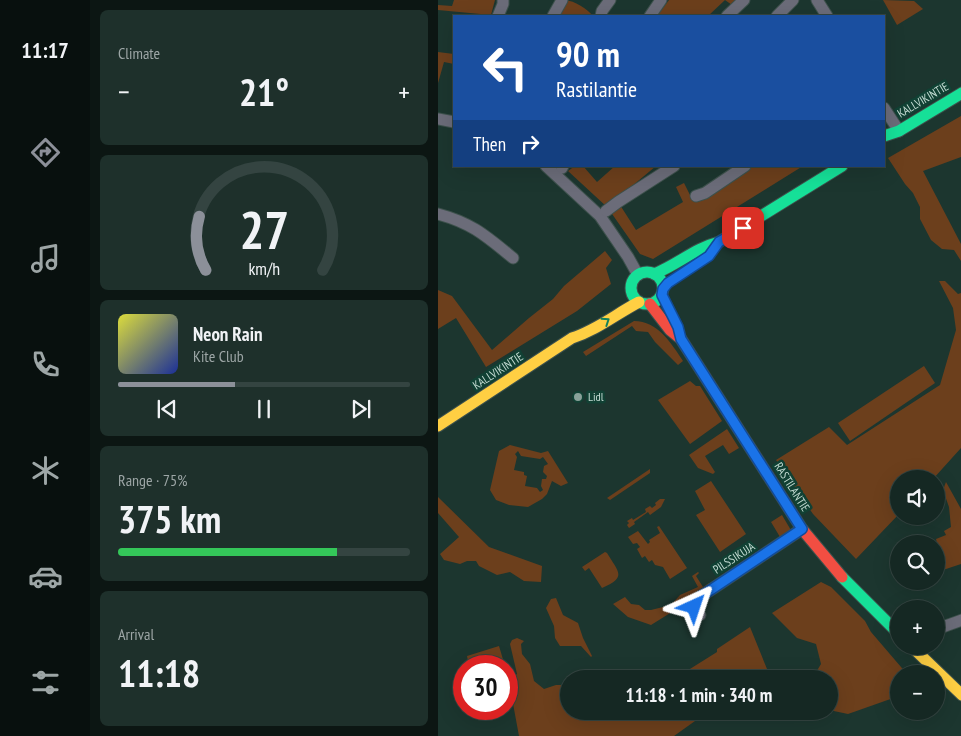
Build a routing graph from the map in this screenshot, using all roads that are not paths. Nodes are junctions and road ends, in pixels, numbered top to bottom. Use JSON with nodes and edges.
{"nodes":[{"id":1,"x":562,"y":0,"type":"edge"},
{"id":2,"x":610,"y":0,"type":"edge"},
{"id":3,"x":661,"y":0,"type":"edge"},
{"id":4,"x":744,"y":0,"type":"edge"},
{"id":5,"x":793,"y":0,"type":"edge"},
{"id":6,"x":817,"y":0,"type":"edge"},
{"id":7,"x":505,"y":1,"type":"edge"},
{"id":8,"x":498,"y":15,"type":"edge"},
{"id":9,"x":554,"y":15,"type":"edge"},
{"id":10,"x":601,"y":15,"type":"edge"},
{"id":11,"x":651,"y":15,"type":"edge"},
{"id":12,"x":728,"y":15,"type":"edge"},
{"id":13,"x":778,"y":15,"type":"edge"},
{"id":14,"x":826,"y":15,"type":"edge"},
{"id":15,"x":962,"y":93,"type":"edge"},
{"id":16,"x":885,"y":110,"type":"edge"},
{"id":17,"x":438,"y":119,"type":"edge"},
{"id":18,"x":453,"y":122,"type":"edge"},
{"id":19,"x":899,"y":131,"type":"junction"},
{"id":20,"x":885,"y":136,"type":"edge"},
{"id":21,"x":885,"y":145,"type":"edge"},
{"id":22,"x":547,"y":167,"type":"edge"},
{"id":23,"x":672,"y":167,"type":"edge"},
{"id":24,"x":744,"y":167,"type":"edge"},
{"id":25,"x":840,"y":167,"type":"edge"},
{"id":26,"x":696,"y":196,"type":"dead end"},
{"id":27,"x":606,"y":211,"type":"dead end"},
{"id":28,"x":438,"y":214,"type":"edge"},
{"id":29,"x":719,"y":242,"type":"junction"},
{"id":30,"x":513,"y":258,"type":"dead end"},
{"id":31,"x":654,"y":274,"type":"junction"},
{"id":32,"x":638,"y":275,"type":"junction"},
{"id":33,"x":632,"y":287,"type":"junction"},
{"id":34,"x":662,"y":292,"type":"junction"},
{"id":35,"x":623,"y":297,"type":"dead end"},
{"id":36,"x":644,"y":303,"type":"junction"},
{"id":37,"x":604,"y":309,"type":"dead end"},
{"id":38,"x":572,"y":338,"type":"junction"},
{"id":39,"x":681,"y":339,"type":"junction"},
{"id":40,"x":438,"y":426,"type":"edge"},
{"id":41,"x":802,"y":529,"type":"junction"},
{"id":42,"x":700,"y":615,"type":"dead end"},
{"id":43,"x":962,"y":620,"type":"edge"},
{"id":44,"x":890,"y":625,"type":"edge"},
{"id":45,"x":945,"y":626,"type":"edge"},
{"id":46,"x":920,"y":655,"type":"edge"},
{"id":47,"x":962,"y":695,"type":"edge"}],
"edges":[{"from":1,"to":9,"type":"street"},
{"from":2,"to":10,"type":"street"},
{"from":3,"to":11,"type":"street"},
{"from":4,"to":12,"type":"street"},
{"from":5,"to":13,"type":"street"},
{"from":6,"to":14,"type":"street"},
{"from":7,"to":8,"type":"street"},
{"from":15,"to":19,"type":"main road","name":"KALLVIKINTIE"},
{"from":16,"to":19,"type":"street"},
{"from":17,"to":18,"type":"street"},
{"from":19,"to":20,"type":"main road","name":"KALLVIKINTIE"},
{"from":19,"to":21,"type":"main road","name":"KALLVIKINTIE"},
{"from":22,"to":32,"type":"street"},
{"from":23,"to":27,"type":"street"},
{"from":24,"to":26,"type":"street"},
{"from":25,"to":29,"type":"main road"},
{"from":28,"to":30,"type":"street"},
{"from":29,"to":31,"type":"main road"},
{"from":29,"to":34,"type":"main road"},
{"from":31,"to":32,"type":"main road"},
{"from":31,"to":34,"type":"main road"},
{"from":32,"to":33,"type":"main road"},
{"from":33,"to":35,"type":"main road"},
{"from":33,"to":36,"type":"main road"},
{"from":34,"to":36,"type":"main road"},
{"from":34,"to":39,"type":"main road","name":"RASTILANTIE"},
{"from":38,"to":36,"type":"main road","name":"KALLVIKINTIE","one_way":true},
{"from":36,"to":39,"type":"main road","name":"RASTILANTIE"},
{"from":37,"to":38,"type":"main road","name":"KALLVIKINTIE"},
{"from":38,"to":40,"type":"main road","name":"KALLVIKINTIE"},
{"from":39,"to":41,"type":"main road","name":"RASTILANTIE"},
{"from":41,"to":42,"type":"street","name":"PILSSIKUJA"},
{"from":41,"to":44,"type":"main road","name":"RASTILANTIE"},
{"from":43,"to":45,"type":"street"},
{"from":46,"to":47,"type":"main road"}]}
